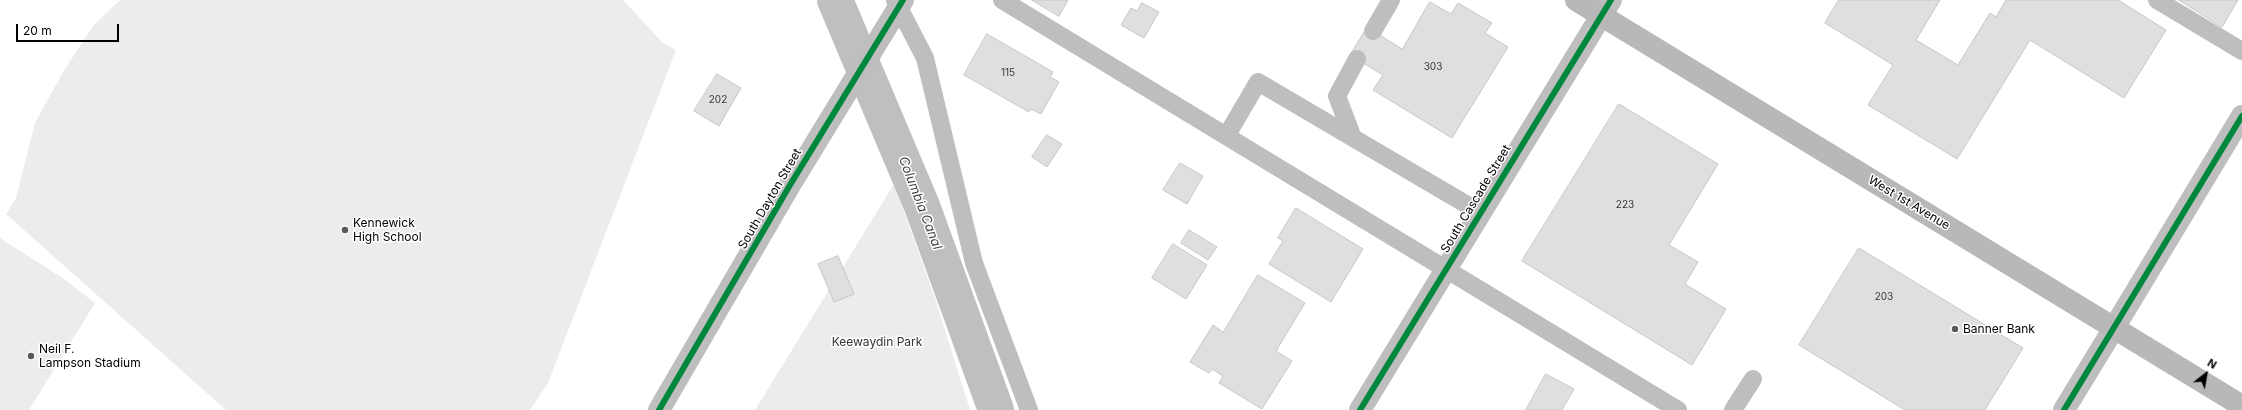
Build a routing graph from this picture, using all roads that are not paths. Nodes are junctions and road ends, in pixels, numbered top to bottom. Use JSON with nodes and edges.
{"nodes":[{"id":1,"x":1002,"y":0,"type":"edge"},
{"id":2,"x":1391,"y":0,"type":"edge"},
{"id":3,"x":1576,"y":0,"type":"edge"},
{"id":4,"x":2158,"y":0,"type":"edge"},
{"id":5,"x":899,"y":2,"type":"edge"},
{"id":6,"x":1606,"y":8,"type":"edge"},
{"id":7,"x":1373,"y":31,"type":"dead end"},
{"id":8,"x":2242,"y":51,"type":"edge"},
{"id":9,"x":1357,"y":59,"type":"dead end"},
{"id":10,"x":2242,"y":116,"type":"edge"},
{"id":11,"x":1227,"y":135,"type":"junction"},
{"id":12,"x":1353,"y":138,"type":"junction"},
{"id":13,"x":1481,"y":213,"type":"junction"},
{"id":14,"x":1447,"y":268,"type":"junction"},
{"id":15,"x":2114,"y":328,"type":"junction"},
{"id":16,"x":1753,"y":379,"type":"dead end"},
{"id":17,"x":2242,"y":406,"type":"edge"},
{"id":18,"x":659,"y":410,"type":"edge"},
{"id":19,"x":1030,"y":410,"type":"edge"},
{"id":20,"x":1360,"y":410,"type":"edge"},
{"id":21,"x":1678,"y":410,"type":"edge"},
{"id":22,"x":1733,"y":410,"type":"edge"},
{"id":23,"x":2064,"y":410,"type":"edge"}],
"edges":[{"from":1,"to":11,"type":"lane"},
{"from":2,"to":7,"type":"lane"},
{"from":3,"to":6,"type":"main road","name":"West 1st Avenue"},
{"from":4,"to":8,"type":"lane"},
{"from":5,"to":18,"type":"street","name":"South Dayton Street"},
{"from":5,"to":19,"type":"lane"},
{"from":6,"to":13,"type":"street","name":"South Cascade Street"},
{"from":6,"to":15,"type":"main road","name":"West 1st Avenue"},
{"from":9,"to":12,"type":"lane"},
{"from":10,"to":15,"type":"street"},
{"from":11,"to":12,"type":"lane"},
{"from":11,"to":14,"type":"lane"},
{"from":12,"to":13,"type":"lane"},
{"from":13,"to":14,"type":"street","name":"South Cascade Street"},
{"from":14,"to":20,"type":"street","name":"South Cascade Street"},
{"from":14,"to":21,"type":"lane"},
{"from":15,"to":17,"type":"main road","name":"West 1st Avenue"},
{"from":15,"to":23,"type":"street"},
{"from":16,"to":22,"type":"lane"}]}
